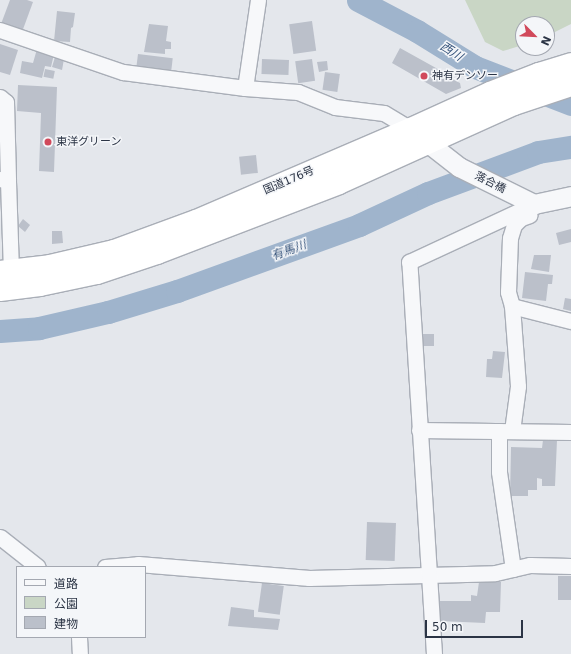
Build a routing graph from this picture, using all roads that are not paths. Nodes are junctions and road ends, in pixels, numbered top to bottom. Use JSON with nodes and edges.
{"nodes":[{"id":1,"x":258,"y":0,"type":"edge"},
{"id":2,"x":0,"y":30,"type":"edge"},
{"id":3,"x":571,"y":64,"type":"edge"},
{"id":4,"x":571,"y":85,"type":"edge"},
{"id":5,"x":245,"y":88,"type":"junction"},
{"id":6,"x":0,"y":97,"type":"edge"},
{"id":7,"x":411,"y":129,"type":"junction"},
{"id":8,"x":430,"y":143,"type":"junction"},
{"id":9,"x":4,"y":180,"type":"edge"},
{"id":10,"x":571,"y":196,"type":"edge"},
{"id":11,"x":534,"y":201,"type":"junction"},
{"id":12,"x":6,"y":271,"type":"edge"},
{"id":13,"x":0,"y":290,"type":"edge"},
{"id":14,"x":512,"y":306,"type":"junction"},
{"id":15,"x":571,"y":321,"type":"edge"},
{"id":16,"x":419,"y":430,"type":"junction"},
{"id":17,"x":505,"y":431,"type":"junction"},
{"id":18,"x":571,"y":432,"type":"edge"},
{"id":19,"x":0,"y":537,"type":"edge"},
{"id":20,"x":37,"y":566,"type":"edge"},
{"id":21,"x":117,"y":566,"type":"edge"},
{"id":22,"x":571,"y":566,"type":"edge"},
{"id":23,"x":512,"y":569,"type":"junction"},
{"id":24,"x":428,"y":574,"type":"junction"},
{"id":25,"x":79,"y":638,"type":"edge"},
{"id":26,"x":80,"y":654,"type":"edge"},
{"id":27,"x":434,"y":654,"type":"edge"}],
"edges":[{"from":1,"to":5,"type":"street"},
{"from":2,"to":5,"type":"street"},
{"from":3,"to":7,"type":"highway","name":"国道176号"},
{"from":4,"to":8,"type":"highway","name":"国道176号"},
{"from":5,"to":7,"type":"street"},
{"from":6,"to":9,"type":"street"},
{"from":7,"to":8,"type":"street","name":"落合橋"},
{"from":7,"to":12,"type":"highway","name":"国道176号"},
{"from":8,"to":11,"type":"street","name":"落合橋"},
{"from":8,"to":13,"type":"highway","name":"国道176号"},
{"from":9,"to":12,"type":"street"},
{"from":10,"to":11,"type":"street"},
{"from":11,"to":14,"type":"street"},
{"from":11,"to":16,"type":"street"},
{"from":14,"to":15,"type":"street"},
{"from":14,"to":17,"type":"street"},
{"from":16,"to":17,"type":"street"},
{"from":16,"to":24,"type":"street"},
{"from":17,"to":18,"type":"street"},
{"from":17,"to":23,"type":"street"},
{"from":19,"to":20,"type":"street"},
{"from":21,"to":24,"type":"street"},
{"from":22,"to":23,"type":"street"},
{"from":23,"to":24,"type":"street"},
{"from":24,"to":27,"type":"street"},
{"from":25,"to":26,"type":"street"}]}
